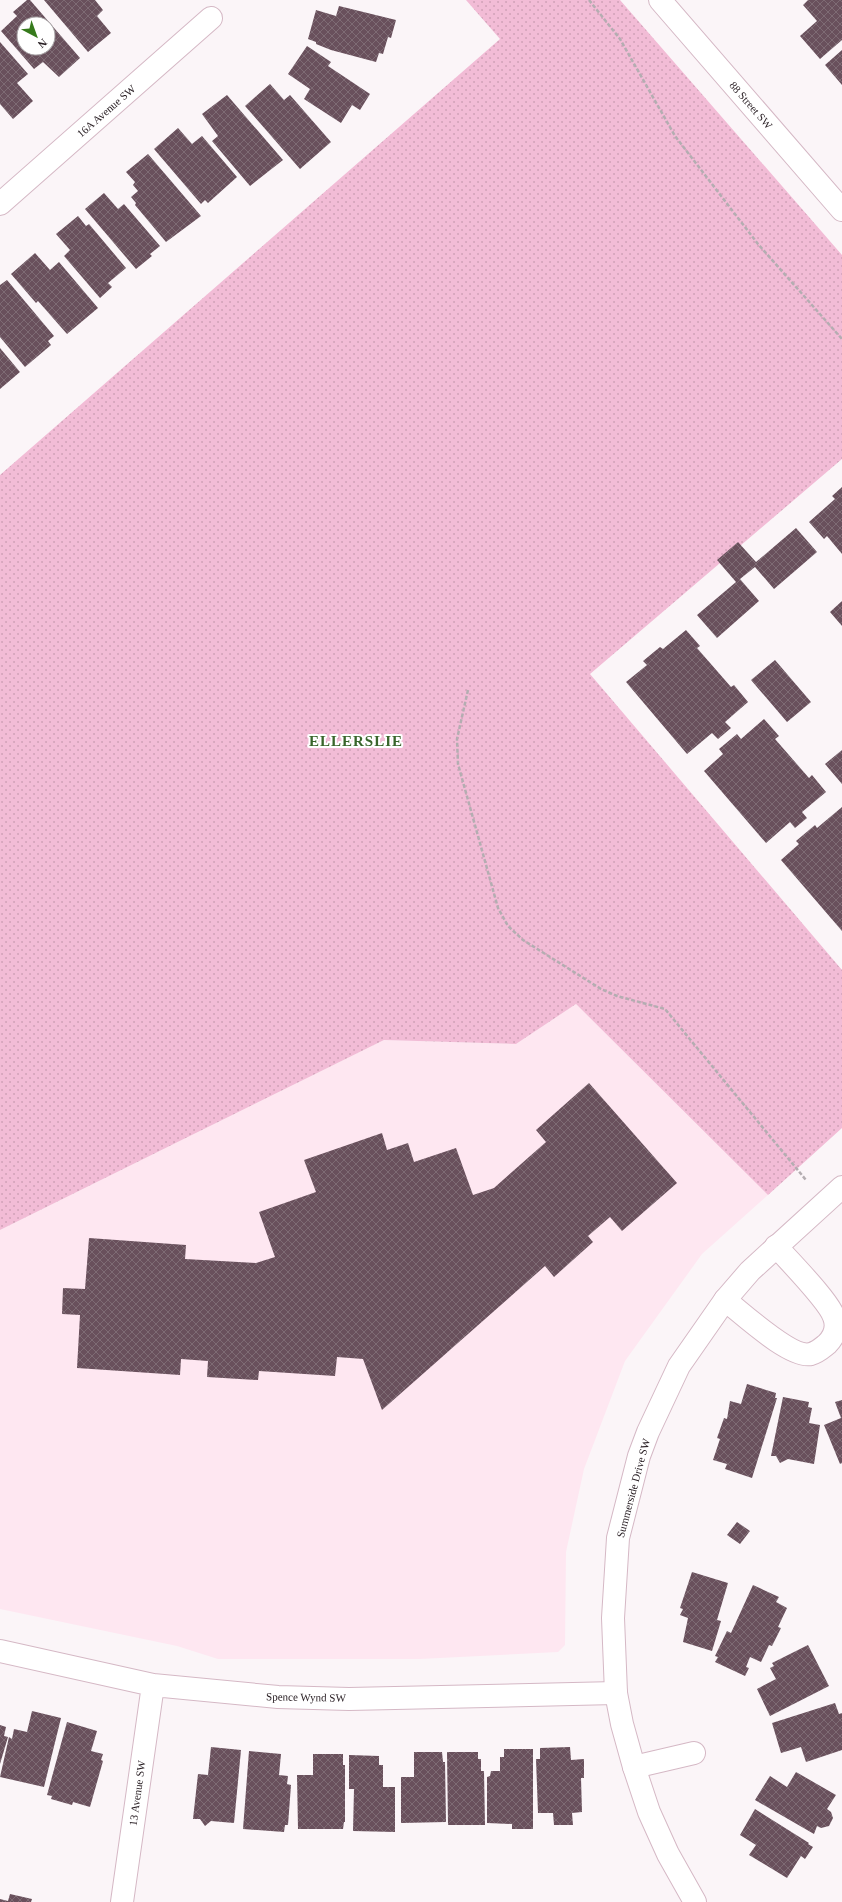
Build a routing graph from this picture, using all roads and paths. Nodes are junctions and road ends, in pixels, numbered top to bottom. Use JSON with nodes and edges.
{"nodes":[{"id":1,"x":590,"y":0,"type":"edge"},
{"id":2,"x":660,"y":0,"type":"edge"},
{"id":3,"x":211,"y":18,"type":"dead end"},
{"id":4,"x":0,"y":204,"type":"edge"},
{"id":5,"x":842,"y":210,"type":"edge"},
{"id":6,"x":842,"y":339,"type":"edge"},
{"id":7,"x":468,"y":690,"type":"dead end"},
{"id":8,"x":806,"y":1180,"type":"dead end"},
{"id":9,"x":842,"y":1187,"type":"edge"},
{"id":10,"x":776,"y":1246,"type":"junction"},
{"id":11,"x":725,"y":1300,"type":"junction"},
{"id":12,"x":0,"y":1651,"type":"edge"},
{"id":13,"x":153,"y":1685,"type":"junction"},
{"id":14,"x":616,"y":1693,"type":"junction"},
{"id":15,"x":694,"y":1753,"type":"dead end"},
{"id":16,"x":634,"y":1767,"type":"junction"},
{"id":17,"x":122,"y":1902,"type":"edge"},
{"id":18,"x":695,"y":1902,"type":"edge"}],
"edges":[{"from":1,"to":6,"type":"path"},
{"from":2,"to":5,"type":"street","name":"88 Street SW"},
{"from":3,"to":4,"type":"street","name":"16A Avenue SW"},
{"from":7,"to":8,"type":"path"},
{"from":9,"to":10,"type":"street","name":"Summerside Drive SW"},
{"from":10,"to":11,"type":"street","name":"Summerside Drive SW"},
{"from":10,"to":11,"type":"street"},
{"from":11,"to":14,"type":"street","name":"Summerside Drive SW"},
{"from":12,"to":13,"type":"street","name":"Spence Wynd SW"},
{"from":13,"to":14,"type":"street","name":"Spence Wynd SW"},
{"from":13,"to":17,"type":"street","name":"13 Avenue SW"},
{"from":14,"to":16,"type":"street","name":"Summerside Drive SW"},
{"from":15,"to":16,"type":"street"},
{"from":16,"to":18,"type":"street","name":"Summerside Drive SW"}]}
